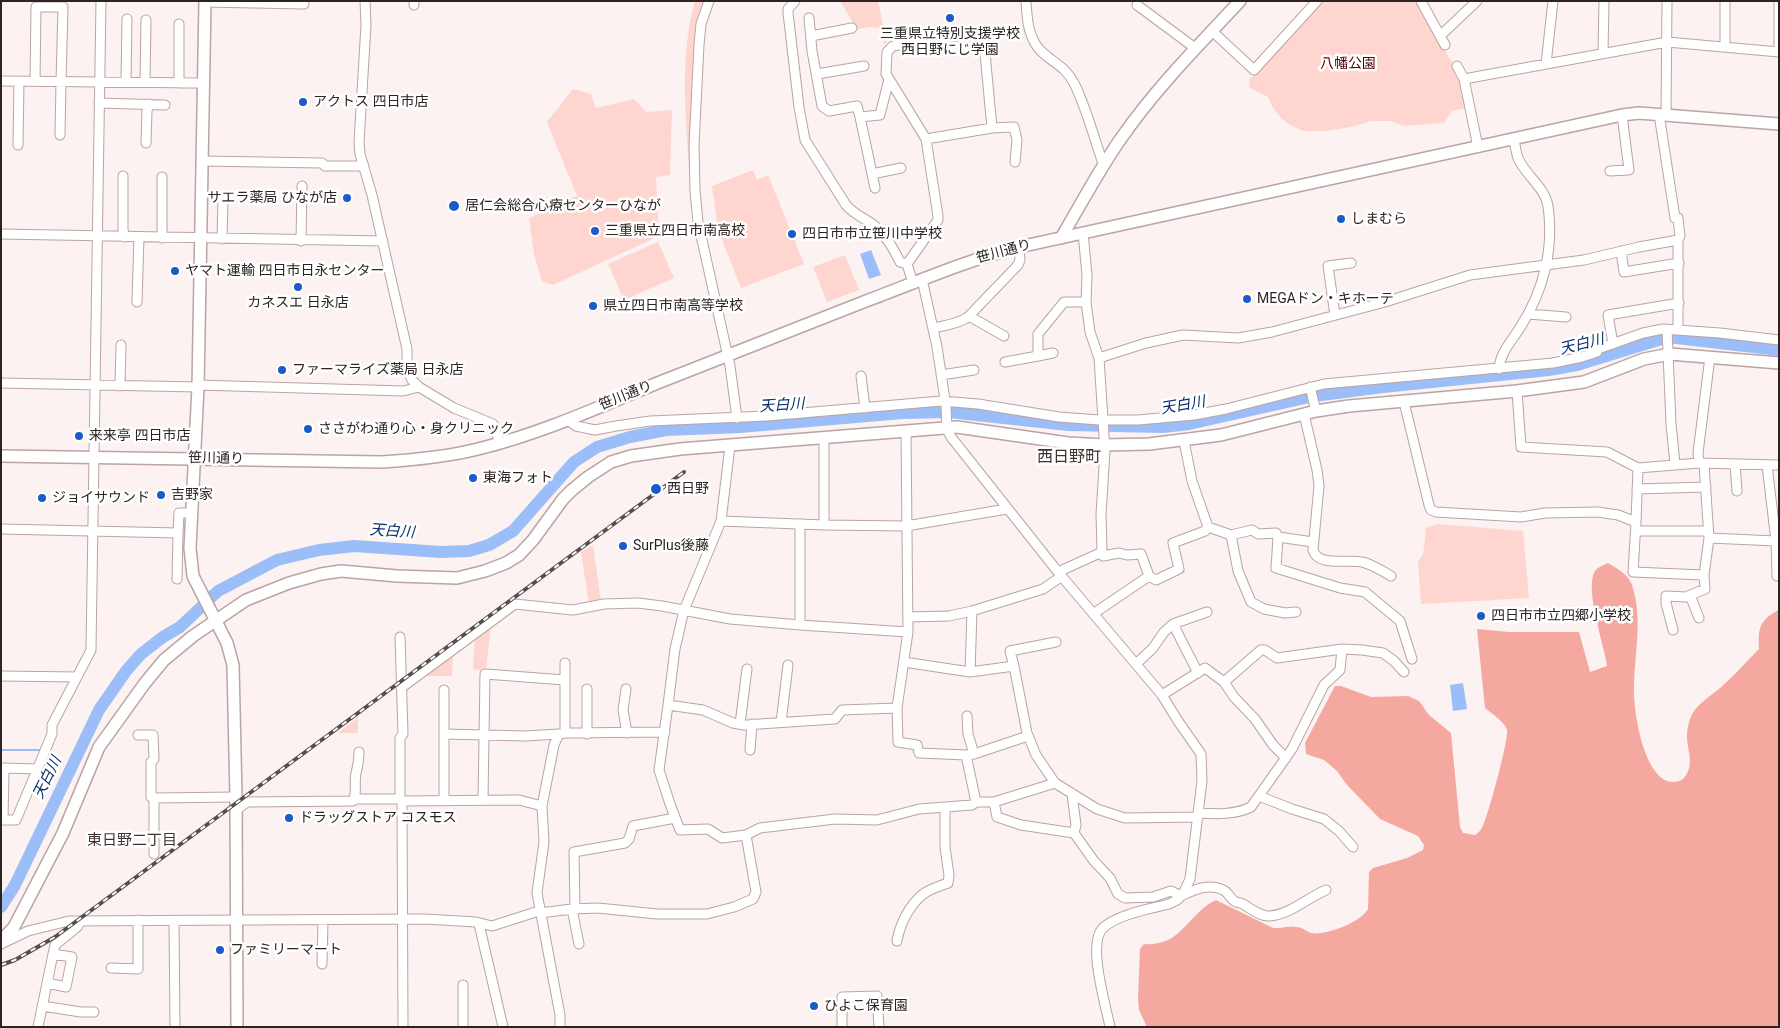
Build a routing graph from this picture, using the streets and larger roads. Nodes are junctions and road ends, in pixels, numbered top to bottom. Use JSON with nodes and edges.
{"nodes":[{"id":1,"x":101,"y":1,"type":"edge"},
{"id":2,"x":364,"y":1,"type":"edge"},
{"id":3,"x":709,"y":1,"type":"edge"},
{"id":4,"x":795,"y":1,"type":"edge"},
{"id":5,"x":1026,"y":1,"type":"edge"},
{"id":6,"x":1240,"y":1,"type":"edge"},
{"id":7,"x":1317,"y":1,"type":"edge"},
{"id":8,"x":1421,"y":1,"type":"edge"},
{"id":9,"x":1477,"y":1,"type":"edge"},
{"id":10,"x":1553,"y":1,"type":"edge"},
{"id":11,"x":1604,"y":1,"type":"edge"},
{"id":12,"x":1667,"y":1,"type":"edge"},
{"id":13,"x":1725,"y":1,"type":"edge"},
{"id":14,"x":1779,"y":1,"type":"edge"},
{"id":15,"x":205,"y":2,"type":"edge"},
{"id":16,"x":287,"y":3,"type":"edge"},
{"id":17,"x":304,"y":4,"type":"dead end"},
{"id":18,"x":1138,"y":5,"type":"dead end"},
{"id":19,"x":809,"y":18,"type":"dead end"},
{"id":20,"x":127,"y":19,"type":"dead end"},
{"id":21,"x":146,"y":20,"type":"dead end"},
{"id":22,"x":179,"y":24,"type":"dead end"},
{"id":23,"x":852,"y":28,"type":"dead end"},
{"id":24,"x":1212,"y":31,"type":"junction"},
{"id":25,"x":811,"y":36,"type":"junction"},
{"id":26,"x":1440,"y":36,"type":"junction"},
{"id":27,"x":1667,"y":42,"type":"junction"},
{"id":28,"x":1445,"y":45,"type":"dead end"},
{"id":29,"x":1725,"y":47,"type":"junction"},
{"id":30,"x":1195,"y":48,"type":"junction"},
{"id":31,"x":1779,"y":52,"type":"edge"},
{"id":32,"x":1603,"y":53,"type":"junction"},
{"id":33,"x":1546,"y":64,"type":"junction"},
{"id":34,"x":864,"y":66,"type":"dead end"},
{"id":35,"x":1457,"y":66,"type":"dead end"},
{"id":36,"x":816,"y":74,"type":"junction"},
{"id":37,"x":889,"y":79,"type":"junction"},
{"id":38,"x":1464,"y":79,"type":"junction"},
{"id":39,"x":1,"y":81,"type":"edge"},
{"id":40,"x":19,"y":81,"type":"junction"},
{"id":41,"x":35,"y":81,"type":"junction"},
{"id":42,"x":61,"y":82,"type":"junction"},
{"id":43,"x":99,"y":82,"type":"junction"},
{"id":44,"x":126,"y":82,"type":"junction"},
{"id":45,"x":145,"y":82,"type":"junction"},
{"id":46,"x":179,"y":83,"type":"junction"},
{"id":47,"x":204,"y":83,"type":"junction"},
{"id":48,"x":99,"y":103,"type":"junction"},
{"id":49,"x":149,"y":104,"type":"junction"},
{"id":50,"x":165,"y":105,"type":"dead end"},
{"id":51,"x":1622,"y":115,"type":"junction"},
{"id":52,"x":1662,"y":115,"type":"junction"},
{"id":53,"x":860,"y":117,"type":"junction"},
{"id":54,"x":1779,"y":124,"type":"edge"},
{"id":55,"x":992,"y":128,"type":"junction"},
{"id":56,"x":60,"y":135,"type":"dead end"},
{"id":57,"x":926,"y":139,"type":"junction"},
{"id":58,"x":1514,"y":139,"type":"junction"},
{"id":59,"x":146,"y":143,"type":"dead end"},
{"id":60,"x":18,"y":145,"type":"dead end"},
{"id":61,"x":1478,"y":147,"type":"junction"},
{"id":62,"x":202,"y":161,"type":"junction"},
{"id":63,"x":1015,"y":162,"type":"dead end"},
{"id":64,"x":364,"y":166,"type":"junction"},
{"id":65,"x":1104,"y":166,"type":"junction"},
{"id":66,"x":901,"y":168,"type":"dead end"},
{"id":67,"x":1610,"y":171,"type":"dead end"},
{"id":68,"x":872,"y":174,"type":"junction"},
{"id":69,"x":123,"y":176,"type":"dead end"},
{"id":70,"x":162,"y":177,"type":"dead end"},
{"id":71,"x":302,"y":186,"type":"dead end"},
{"id":72,"x":875,"y":188,"type":"dead end"},
{"id":73,"x":223,"y":199,"type":"dead end"},
{"id":74,"x":1084,"y":233,"type":"junction"},
{"id":75,"x":1,"y":234,"type":"edge"},
{"id":76,"x":97,"y":236,"type":"junction"},
{"id":77,"x":124,"y":237,"type":"junction"},
{"id":78,"x":139,"y":237,"type":"junction"},
{"id":79,"x":162,"y":238,"type":"junction"},
{"id":80,"x":1062,"y":238,"type":"junction"},
{"id":81,"x":201,"y":239,"type":"junction"},
{"id":82,"x":222,"y":239,"type":"junction"},
{"id":83,"x":1678,"y":240,"type":"junction"},
{"id":84,"x":301,"y":241,"type":"junction"},
{"id":85,"x":383,"y":241,"type":"junction"},
{"id":86,"x":1019,"y":247,"type":"junction"},
{"id":87,"x":1621,"y":251,"type":"junction"},
{"id":88,"x":1351,"y":263,"type":"dead end"},
{"id":89,"x":1679,"y":263,"type":"junction"},
{"id":90,"x":906,"y":264,"type":"junction"},
{"id":91,"x":1547,"y":264,"type":"junction"},
{"id":92,"x":918,"y":281,"type":"junction"},
{"id":93,"x":137,"y":302,"type":"dead end"},
{"id":94,"x":1086,"y":302,"type":"junction"},
{"id":95,"x":1679,"y":303,"type":"junction"},
{"id":96,"x":1528,"y":314,"type":"junction"},
{"id":97,"x":1335,"y":315,"type":"junction"},
{"id":98,"x":969,"y":316,"type":"junction"},
{"id":99,"x":1566,"y":317,"type":"dead end"},
{"id":100,"x":934,"y":328,"type":"junction"},
{"id":101,"x":1678,"y":329,"type":"junction"},
{"id":102,"x":1668,"y":330,"type":"junction"},
{"id":103,"x":1004,"y":336,"type":"dead end"},
{"id":104,"x":1779,"y":340,"type":"edge"},
{"id":105,"x":1614,"y":344,"type":"junction"},
{"id":106,"x":121,"y":346,"type":"dead end"},
{"id":107,"x":1669,"y":352,"type":"junction"},
{"id":108,"x":1053,"y":353,"type":"dead end"},
{"id":109,"x":727,"y":355,"type":"junction"},
{"id":110,"x":1038,"y":356,"type":"junction"},
{"id":111,"x":1710,"y":357,"type":"junction"},
{"id":112,"x":1779,"y":357,"type":"edge"},
{"id":113,"x":1099,"y":358,"type":"junction"},
{"id":114,"x":1005,"y":362,"type":"dead end"},
{"id":115,"x":1779,"y":363,"type":"edge"},
{"id":116,"x":1499,"y":369,"type":"junction"},
{"id":117,"x":974,"y":370,"type":"dead end"},
{"id":118,"x":941,"y":375,"type":"junction"},
{"id":119,"x":860,"y":376,"type":"dead end"},
{"id":120,"x":1,"y":383,"type":"edge"},
{"id":121,"x":95,"y":385,"type":"junction"},
{"id":122,"x":120,"y":386,"type":"junction"},
{"id":123,"x":198,"y":386,"type":"junction"},
{"id":124,"x":419,"y":387,"type":"junction"},
{"id":125,"x":1311,"y":388,"type":"junction"},
{"id":126,"x":1516,"y":391,"type":"junction"},
{"id":127,"x":1404,"y":402,"type":"junction"},
{"id":128,"x":945,"y":404,"type":"junction"},
{"id":129,"x":865,"y":408,"type":"junction"},
{"id":130,"x":1315,"y":410,"type":"junction"},
{"id":131,"x":1304,"y":414,"type":"junction"},
{"id":132,"x":737,"y":418,"type":"junction"},
{"id":133,"x":568,"y":420,"type":"junction"},
{"id":134,"x":1103,"y":420,"type":"junction"},
{"id":135,"x":947,"y":429,"type":"junction"},
{"id":136,"x":906,"y":433,"type":"junction"},
{"id":137,"x":824,"y":439,"type":"junction"},
{"id":138,"x":1184,"y":441,"type":"junction"},
{"id":139,"x":500,"y":443,"type":"junction"},
{"id":140,"x":1104,"y":443,"type":"junction"},
{"id":141,"x":730,"y":446,"type":"junction"},
{"id":142,"x":1,"y":456,"type":"edge"},
{"id":143,"x":94,"y":457,"type":"junction"},
{"id":144,"x":194,"y":459,"type":"junction"},
{"id":145,"x":1702,"y":463,"type":"junction"},
{"id":146,"x":1675,"y":464,"type":"junction"},
{"id":147,"x":1735,"y":464,"type":"junction"},
{"id":148,"x":1767,"y":464,"type":"junction"},
{"id":149,"x":1779,"y":465,"type":"edge"},
{"id":150,"x":1638,"y":468,"type":"junction"},
{"id":151,"x":1706,"y":487,"type":"junction"},
{"id":152,"x":1637,"y":489,"type":"junction"},
{"id":153,"x":1737,"y":491,"type":"dead end"},
{"id":154,"x":1008,"y":509,"type":"junction"},
{"id":155,"x":190,"y":513,"type":"junction"},
{"id":156,"x":721,"y":521,"type":"junction"},
{"id":157,"x":1777,"y":522,"type":"edge"},
{"id":158,"x":800,"y":524,"type":"junction"},
{"id":159,"x":824,"y":526,"type":"junction"},
{"id":160,"x":906,"y":526,"type":"junction"},
{"id":161,"x":1208,"y":527,"type":"junction"},
{"id":162,"x":1636,"y":527,"type":"junction"},
{"id":163,"x":1,"y":529,"type":"edge"},
{"id":164,"x":92,"y":531,"type":"junction"},
{"id":165,"x":178,"y":532,"type":"junction"},
{"id":166,"x":1709,"y":534,"type":"junction"},
{"id":167,"x":1231,"y":535,"type":"junction"},
{"id":168,"x":1278,"y":537,"type":"junction"},
{"id":169,"x":1776,"y":541,"type":"junction"},
{"id":170,"x":1314,"y":542,"type":"junction"},
{"id":171,"x":1102,"y":552,"type":"junction"},
{"id":172,"x":1060,"y":574,"type":"junction"},
{"id":173,"x":1150,"y":576,"type":"junction"},
{"id":174,"x":1391,"y":576,"type":"dead end"},
{"id":175,"x":1704,"y":576,"type":"junction"},
{"id":176,"x":1777,"y":576,"type":"dead end"},
{"id":177,"x":177,"y":579,"type":"dead end"},
{"id":178,"x":1690,"y":596,"type":"junction"},
{"id":179,"x":684,"y":610,"type":"junction"},
{"id":180,"x":972,"y":611,"type":"junction"},
{"id":181,"x":1207,"y":612,"type":"dead end"},
{"id":182,"x":1296,"y":612,"type":"dead end"},
{"id":183,"x":1093,"y":614,"type":"junction"},
{"id":184,"x":213,"y":617,"type":"junction"},
{"id":185,"x":908,"y":617,"type":"junction"},
{"id":186,"x":1699,"y":618,"type":"dead end"},
{"id":187,"x":1173,"y":624,"type":"junction"},
{"id":188,"x":800,"y":625,"type":"junction"},
{"id":189,"x":1673,"y":630,"type":"dead end"},
{"id":190,"x":908,"y":632,"type":"junction"},
{"id":191,"x":400,"y":638,"type":"dead end"},
{"id":192,"x":1056,"y":642,"type":"dead end"},
{"id":193,"x":1342,"y":649,"type":"junction"},
{"id":194,"x":1412,"y":659,"type":"dead end"},
{"id":195,"x":904,"y":662,"type":"junction"},
{"id":196,"x":565,"y":663,"type":"dead end"},
{"id":197,"x":1136,"y":664,"type":"junction"},
{"id":198,"x":788,"y":665,"type":"dead end"},
{"id":199,"x":1014,"y":666,"type":"junction"},
{"id":200,"x":747,"y":669,"type":"dead end"},
{"id":201,"x":970,"y":672,"type":"junction"},
{"id":202,"x":1404,"y":672,"type":"dead end"},
{"id":203,"x":1198,"y":673,"type":"junction"},
{"id":204,"x":1,"y":676,"type":"edge"},
{"id":205,"x":77,"y":677,"type":"junction"},
{"id":206,"x":565,"y":680,"type":"junction"},
{"id":207,"x":1224,"y":682,"type":"junction"},
{"id":208,"x":401,"y":688,"type":"junction"},
{"id":209,"x":587,"y":689,"type":"dead end"},
{"id":210,"x":626,"y":689,"type":"dead end"},
{"id":211,"x":444,"y":690,"type":"dead end"},
{"id":212,"x":1162,"y":695,"type":"junction"},
{"id":213,"x":668,"y":705,"type":"junction"},
{"id":214,"x":897,"y":708,"type":"junction"},
{"id":215,"x":967,"y":716,"type":"dead end"},
{"id":216,"x":781,"y":722,"type":"junction"},
{"id":217,"x":740,"y":724,"type":"junction"},
{"id":218,"x":752,"y":724,"type":"junction"},
{"id":219,"x":664,"y":732,"type":"junction"},
{"id":220,"x":562,"y":733,"type":"junction"},
{"id":221,"x":627,"y":733,"type":"junction"},
{"id":222,"x":444,"y":734,"type":"junction"},
{"id":223,"x":587,"y":734,"type":"junction"},
{"id":224,"x":138,"y":735,"type":"dead end"},
{"id":225,"x":484,"y":735,"type":"junction"},
{"id":226,"x":1028,"y":736,"type":"junction"},
{"id":227,"x":750,"y":750,"type":"dead end"},
{"id":228,"x":359,"y":752,"type":"dead end"},
{"id":229,"x":970,"y":755,"type":"junction"},
{"id":230,"x":1286,"y":758,"type":"junction"},
{"id":231,"x":38,"y":769,"type":"junction"},
{"id":232,"x":1055,"y":784,"type":"junction"},
{"id":233,"x":1072,"y":794,"type":"junction"},
{"id":234,"x":1259,"y":796,"type":"junction"},
{"id":235,"x":236,"y":797,"type":"junction"},
{"id":236,"x":154,"y":798,"type":"junction"},
{"id":237,"x":354,"y":799,"type":"junction"},
{"id":238,"x":401,"y":800,"type":"junction"},
{"id":239,"x":484,"y":800,"type":"junction"},
{"id":240,"x":444,"y":801,"type":"junction"},
{"id":241,"x":976,"y":802,"type":"junction"},
{"id":242,"x":994,"y":802,"type":"junction"},
{"id":243,"x":542,"y":806,"type":"junction"},
{"id":244,"x":945,"y":808,"type":"junction"},
{"id":245,"x":236,"y":810,"type":"junction"},
{"id":246,"x":1198,"y":815,"type":"junction"},
{"id":247,"x":675,"y":818,"type":"junction"},
{"id":248,"x":2,"y":820,"type":"edge"},
{"id":249,"x":1074,"y":832,"type":"junction"},
{"id":250,"x":746,"y":835,"type":"junction"},
{"id":251,"x":1353,"y":846,"type":"dead end"},
{"id":252,"x":154,"y":854,"type":"dead end"},
{"id":253,"x":1326,"y":890,"type":"dead end"},
{"id":254,"x":1181,"y":896,"type":"junction"},
{"id":255,"x":574,"y":909,"type":"junction"},
{"id":256,"x":540,"y":912,"type":"junction"},
{"id":257,"x":403,"y":919,"type":"junction"},
{"id":258,"x":81,"y":920,"type":"junction"},
{"id":259,"x":138,"y":920,"type":"junction"},
{"id":260,"x":323,"y":920,"type":"junction"},
{"id":261,"x":174,"y":921,"type":"junction"},
{"id":262,"x":237,"y":921,"type":"junction"},
{"id":263,"x":479,"y":924,"type":"junction"},
{"id":264,"x":897,"y":941,"type":"dead end"},
{"id":265,"x":1,"y":942,"type":"edge"},
{"id":266,"x":578,"y":944,"type":"dead end"},
{"id":267,"x":53,"y":954,"type":"junction"},
{"id":268,"x":322,"y":964,"type":"dead end"},
{"id":269,"x":111,"y":968,"type":"dead end"},
{"id":270,"x":46,"y":983,"type":"junction"},
{"id":271,"x":463,"y":985,"type":"dead end"},
{"id":272,"x":42,"y":1006,"type":"junction"},
{"id":273,"x":94,"y":1012,"type":"dead end"},
{"id":274,"x":38,"y":1027,"type":"edge"},
{"id":275,"x":175,"y":1027,"type":"edge"},
{"id":276,"x":237,"y":1027,"type":"edge"},
{"id":277,"x":403,"y":1027,"type":"edge"},
{"id":278,"x":463,"y":1027,"type":"edge"},
{"id":279,"x":502,"y":1027,"type":"edge"},
{"id":280,"x":560,"y":1027,"type":"edge"},
{"id":281,"x":842,"y":1027,"type":"edge"},
{"id":282,"x":880,"y":1027,"type":"edge"},
{"id":283,"x":1110,"y":1027,"type":"edge"}],
"edges":[{"from":1,"to":43,"type":"street"},
{"from":2,"to":64,"type":"street"},
{"from":3,"to":109,"type":"street"},
{"from":4,"to":90,"type":"street"},
{"from":5,"to":65,"type":"street"},
{"from":6,"to":24,"type":"street"},
{"from":7,"to":24,"type":"street"},
{"from":8,"to":26,"type":"street"},
{"from":9,"to":26,"type":"street"},
{"from":10,"to":33,"type":"street"},
{"from":11,"to":32,"type":"street"},
{"from":12,"to":27,"type":"street"},
{"from":13,"to":29,"type":"street"},
{"from":14,"to":31,"type":"street"},
{"from":15,"to":16,"type":"street"},
{"from":15,"to":47,"type":"street"},
{"from":16,"to":17,"type":"street"},
{"from":18,"to":30,"type":"street"},
{"from":19,"to":25,"type":"street"},
{"from":20,"to":44,"type":"street"},
{"from":21,"to":45,"type":"street"},
{"from":22,"to":46,"type":"street"},
{"from":23,"to":25,"type":"street"},
{"from":24,"to":30,"type":"street"},
{"from":25,"to":36,"type":"street"},
{"from":26,"to":28,"type":"street"},
{"from":27,"to":29,"type":"street"},
{"from":27,"to":32,"type":"street"},
{"from":27,"to":52,"type":"street"},
{"from":29,"to":31,"type":"street"},
{"from":30,"to":65,"type":"street"},
{"from":32,"to":33,"type":"street"},
{"from":33,"to":38,"type":"street"},
{"from":34,"to":36,"type":"street"},
{"from":35,"to":38,"type":"street"},
{"from":36,"to":53,"type":"street"},
{"from":37,"to":53,"type":"street"},
{"from":37,"to":55,"type":"street"},
{"from":37,"to":57,"type":"street"},
{"from":38,"to":61,"type":"street"},
{"from":39,"to":40,"type":"street"},
{"from":40,"to":41,"type":"street"},
{"from":40,"to":60,"type":"street"},
{"from":41,"to":42,"type":"street"},
{"from":41,"to":42,"type":"street"},
{"from":42,"to":43,"type":"street"},
{"from":42,"to":56,"type":"street"},
{"from":43,"to":44,"type":"street"},
{"from":43,"to":48,"type":"street"},
{"from":44,"to":45,"type":"street"},
{"from":45,"to":46,"type":"street"},
{"from":46,"to":47,"type":"street"},
{"from":47,"to":62,"type":"street"},
{"from":48,"to":49,"type":"street"},
{"from":48,"to":76,"type":"street"},
{"from":49,"to":50,"type":"street"},
{"from":49,"to":59,"type":"street"},
{"from":51,"to":52,"type":"street","name":"笹川通り"},
{"from":51,"to":58,"type":"street","name":"笹川通り"},
{"from":51,"to":67,"type":"street"},
{"from":52,"to":54,"type":"street","name":"笹川通り"},
{"from":52,"to":83,"type":"street"},
{"from":53,"to":68,"type":"street"},
{"from":55,"to":57,"type":"street"},
{"from":55,"to":63,"type":"street"},
{"from":57,"to":90,"type":"street"},
{"from":58,"to":61,"type":"street","name":"笹川通り"},
{"from":58,"to":91,"type":"street"},
{"from":61,"to":74,"type":"street","name":"笹川通り"},
{"from":62,"to":64,"type":"street"},
{"from":62,"to":81,"type":"street"},
{"from":64,"to":85,"type":"street"},
{"from":65,"to":80,"type":"street"},
{"from":66,"to":68,"type":"street"},
{"from":68,"to":72,"type":"street"},
{"from":69,"to":77,"type":"street"},
{"from":70,"to":79,"type":"street"},
{"from":71,"to":84,"type":"street"},
{"from":73,"to":82,"type":"street"},
{"from":74,"to":80,"type":"street","name":"笹川通り"},
{"from":74,"to":94,"type":"street"},
{"from":75,"to":76,"type":"street"},
{"from":76,"to":77,"type":"street"},
{"from":76,"to":121,"type":"street"},
{"from":77,"to":78,"type":"street"},
{"from":78,"to":79,"type":"street"},
{"from":78,"to":93,"type":"street"},
{"from":79,"to":81,"type":"street"},
{"from":80,"to":86,"type":"street","name":"笹川通り"},
{"from":81,"to":82,"type":"street"},
{"from":81,"to":123,"type":"street"},
{"from":82,"to":84,"type":"street"},
{"from":83,"to":87,"type":"street"},
{"from":83,"to":89,"type":"street"},
{"from":84,"to":85,"type":"street"},
{"from":85,"to":124,"type":"street"},
{"from":86,"to":92,"type":"street","name":"笹川通り"},
{"from":86,"to":98,"type":"street"},
{"from":87,"to":89,"type":"street"},
{"from":87,"to":91,"type":"street"},
{"from":88,"to":97,"type":"street"},
{"from":89,"to":95,"type":"street"},
{"from":90,"to":92,"type":"street"},
{"from":91,"to":96,"type":"street"},
{"from":91,"to":97,"type":"street"},
{"from":92,"to":100,"type":"street"},
{"from":92,"to":109,"type":"street","name":"笹川通り"},
{"from":94,"to":110,"type":"street"},
{"from":94,"to":113,"type":"street"},
{"from":95,"to":101,"type":"street"},
{"from":95,"to":105,"type":"street"},
{"from":96,"to":99,"type":"street"},
{"from":96,"to":116,"type":"street"},
{"from":97,"to":113,"type":"street"},
{"from":98,"to":100,"type":"street"},
{"from":98,"to":103,"type":"street"},
{"from":100,"to":118,"type":"street"},
{"from":101,"to":102,"type":"street"},
{"from":101,"to":104,"type":"street"},
{"from":102,"to":105,"type":"street"},
{"from":102,"to":107,"type":"street"},
{"from":105,"to":116,"type":"street"},
{"from":106,"to":122,"type":"street"},
{"from":107,"to":111,"type":"street"},
{"from":107,"to":126,"type":"street"},
{"from":107,"to":146,"type":"street"},
{"from":108,"to":110,"type":"street"},
{"from":109,"to":132,"type":"street"},
{"from":109,"to":133,"type":"street","name":"笹川通り"},
{"from":110,"to":114,"type":"street"},
{"from":111,"to":115,"type":"street"},
{"from":111,"to":145,"type":"street"},
{"from":112,"to":115,"type":"street"},
{"from":113,"to":134,"type":"street"},
{"from":116,"to":125,"type":"street"},
{"from":117,"to":118,"type":"street"},
{"from":118,"to":128,"type":"street"},
{"from":119,"to":129,"type":"street"},
{"from":120,"to":121,"type":"street"},
{"from":121,"to":122,"type":"street"},
{"from":121,"to":143,"type":"street"},
{"from":122,"to":123,"type":"street"},
{"from":123,"to":124,"type":"street"},
{"from":123,"to":144,"type":"street"},
{"from":124,"to":139,"type":"street"},
{"from":125,"to":130,"type":"street"},
{"from":125,"to":134,"type":"street"},
{"from":126,"to":127,"type":"street"},
{"from":126,"to":150,"type":"street"},
{"from":127,"to":130,"type":"street"},
{"from":127,"to":162,"type":"street"},
{"from":128,"to":129,"type":"street"},
{"from":128,"to":134,"type":"street"},
{"from":128,"to":135,"type":"street"},
{"from":129,"to":132,"type":"street"},
{"from":130,"to":131,"type":"street"},
{"from":131,"to":138,"type":"street"},
{"from":131,"to":170,"type":"street"},
{"from":132,"to":133,"type":"street"},
{"from":133,"to":139,"type":"street","name":"笹川通り"},
{"from":134,"to":140,"type":"street"},
{"from":135,"to":136,"type":"street"},
{"from":135,"to":140,"type":"street"},
{"from":135,"to":154,"type":"street"},
{"from":136,"to":137,"type":"street"},
{"from":136,"to":160,"type":"street"},
{"from":137,"to":141,"type":"street"},
{"from":137,"to":159,"type":"street"},
{"from":138,"to":140,"type":"street"},
{"from":138,"to":161,"type":"street"},
{"from":139,"to":144,"type":"street","name":"笹川通り"},
{"from":140,"to":171,"type":"street"},
{"from":141,"to":156,"type":"street"},
{"from":141,"to":184,"type":"street"},
{"from":142,"to":143,"type":"street","name":"笹川通り"},
{"from":143,"to":144,"type":"street","name":"笹川通り"},
{"from":143,"to":164,"type":"street"},
{"from":144,"to":155,"type":"street"},
{"from":145,"to":146,"type":"street"},
{"from":145,"to":147,"type":"street"},
{"from":145,"to":151,"type":"street"},
{"from":146,"to":150,"type":"street"},
{"from":147,"to":148,"type":"street"},
{"from":147,"to":153,"type":"street"},
{"from":148,"to":149,"type":"street"},
{"from":148,"to":157,"type":"street"},
{"from":150,"to":152,"type":"street"},
{"from":151,"to":152,"type":"street"},
{"from":151,"to":166,"type":"street"},
{"from":152,"to":162,"type":"street"},
{"from":154,"to":160,"type":"street"},
{"from":154,"to":172,"type":"street"},
{"from":155,"to":165,"type":"street"},
{"from":155,"to":184,"type":"street"},
{"from":156,"to":158,"type":"street"},
{"from":156,"to":179,"type":"street"},
{"from":157,"to":169,"type":"street"},
{"from":158,"to":159,"type":"street"},
{"from":158,"to":188,"type":"street"},
{"from":159,"to":160,"type":"street"},
{"from":160,"to":185,"type":"street"},
{"from":161,"to":167,"type":"street"},
{"from":161,"to":173,"type":"street"},
{"from":162,"to":166,"type":"street"},
{"from":162,"to":175,"type":"street"},
{"from":163,"to":164,"type":"street"},
{"from":164,"to":165,"type":"street"},
{"from":164,"to":205,"type":"street"},
{"from":165,"to":177,"type":"street"},
{"from":166,"to":169,"type":"street"},
{"from":166,"to":175,"type":"street"},
{"from":167,"to":168,"type":"street"},
{"from":167,"to":182,"type":"street"},
{"from":168,"to":170,"type":"street"},
{"from":168,"to":194,"type":"street"},
{"from":169,"to":176,"type":"street"},
{"from":170,"to":174,"type":"street"},
{"from":171,"to":172,"type":"street"},
{"from":171,"to":173,"type":"street"},
{"from":172,"to":180,"type":"street"},
{"from":172,"to":183,"type":"street"},
{"from":173,"to":183,"type":"street"},
{"from":175,"to":178,"type":"street"},
{"from":178,"to":186,"type":"street"},
{"from":178,"to":189,"type":"street"},
{"from":179,"to":188,"type":"street"},
{"from":179,"to":208,"type":"street"},
{"from":179,"to":213,"type":"street"},
{"from":180,"to":185,"type":"street"},
{"from":180,"to":201,"type":"street"},
{"from":181,"to":187,"type":"street"},
{"from":183,"to":197,"type":"street"},
{"from":184,"to":235,"type":"street"},
{"from":184,"to":265,"type":"street"},
{"from":185,"to":190,"type":"street"},
{"from":187,"to":197,"type":"street"},
{"from":187,"to":203,"type":"street"},
{"from":188,"to":190,"type":"street"},
{"from":190,"to":195,"type":"street"},
{"from":191,"to":208,"type":"street"},
{"from":192,"to":199,"type":"street"},
{"from":193,"to":202,"type":"street"},
{"from":193,"to":207,"type":"street"},
{"from":193,"to":230,"type":"street"},
{"from":195,"to":201,"type":"street"},
{"from":195,"to":214,"type":"street"},
{"from":196,"to":206,"type":"street"},
{"from":197,"to":212,"type":"street"},
{"from":198,"to":216,"type":"street"},
{"from":199,"to":201,"type":"street"},
{"from":199,"to":226,"type":"street"},
{"from":200,"to":217,"type":"street"},
{"from":203,"to":207,"type":"street"},
{"from":203,"to":212,"type":"street"},
{"from":204,"to":205,"type":"street"},
{"from":205,"to":231,"type":"street"},
{"from":206,"to":220,"type":"street"},
{"from":206,"to":225,"type":"street"},
{"from":207,"to":230,"type":"street"},
{"from":208,"to":238,"type":"street"},
{"from":209,"to":223,"type":"street"},
{"from":210,"to":221,"type":"street"},
{"from":211,"to":222,"type":"street"},
{"from":212,"to":246,"type":"street"},
{"from":213,"to":217,"type":"street"},
{"from":213,"to":219,"type":"street"},
{"from":214,"to":216,"type":"street"},
{"from":214,"to":229,"type":"street"},
{"from":215,"to":229,"type":"street"},
{"from":216,"to":218,"type":"street"},
{"from":217,"to":218,"type":"street"},
{"from":218,"to":227,"type":"street"},
{"from":219,"to":221,"type":"street"},
{"from":219,"to":247,"type":"street"},
{"from":220,"to":223,"type":"street"},
{"from":220,"to":225,"type":"street"},
{"from":220,"to":243,"type":"street"},
{"from":221,"to":223,"type":"street"},
{"from":222,"to":225,"type":"street"},
{"from":222,"to":240,"type":"street"},
{"from":224,"to":236,"type":"street"},
{"from":225,"to":239,"type":"street"},
{"from":226,"to":229,"type":"street"},
{"from":226,"to":232,"type":"street"},
{"from":228,"to":237,"type":"street"},
{"from":229,"to":241,"type":"street"},
{"from":230,"to":234,"type":"street"},
{"from":231,"to":248,"type":"street"},
{"from":231,"to":248,"type":"street"},
{"from":232,"to":233,"type":"street"},
{"from":232,"to":242,"type":"street"},
{"from":233,"to":246,"type":"street"},
{"from":233,"to":249,"type":"street"},
{"from":234,"to":246,"type":"street"},
{"from":234,"to":251,"type":"street"},
{"from":235,"to":236,"type":"street"},
{"from":235,"to":245,"type":"street"},
{"from":236,"to":252,"type":"street"},
{"from":237,"to":238,"type":"street"},
{"from":237,"to":245,"type":"street"},
{"from":238,"to":240,"type":"street"},
{"from":238,"to":257,"type":"street"},
{"from":239,"to":240,"type":"street"},
{"from":239,"to":243,"type":"street"},
{"from":241,"to":242,"type":"street"},
{"from":241,"to":244,"type":"street"},
{"from":242,"to":249,"type":"street"},
{"from":243,"to":256,"type":"street"},
{"from":244,"to":250,"type":"street"},
{"from":244,"to":264,"type":"street"},
{"from":245,"to":262,"type":"street"},
{"from":246,"to":254,"type":"street"},
{"from":247,"to":250,"type":"street"},
{"from":247,"to":255,"type":"street"},
{"from":249,"to":254,"type":"street"},
{"from":250,"to":255,"type":"street"},
{"from":253,"to":254,"type":"street"},
{"from":254,"to":283,"type":"street"},
{"from":255,"to":256,"type":"street"},
{"from":255,"to":266,"type":"street"},
{"from":256,"to":263,"type":"street"},
{"from":256,"to":280,"type":"street"},
{"from":257,"to":260,"type":"street"},
{"from":257,"to":263,"type":"street"},
{"from":257,"to":277,"type":"street"},
{"from":258,"to":259,"type":"street"},
{"from":258,"to":265,"type":"street"},
{"from":258,"to":267,"type":"street"},
{"from":259,"to":261,"type":"street"},
{"from":259,"to":269,"type":"street"},
{"from":260,"to":262,"type":"street"},
{"from":260,"to":268,"type":"street"},
{"from":261,"to":262,"type":"street"},
{"from":261,"to":275,"type":"street"},
{"from":262,"to":276,"type":"street"},
{"from":263,"to":279,"type":"street"},
{"from":267,"to":270,"type":"street"},
{"from":267,"to":270,"type":"street"},
{"from":270,"to":272,"type":"street"},
{"from":271,"to":278,"type":"street"},
{"from":272,"to":273,"type":"street"},
{"from":272,"to":274,"type":"street"},
{"from":281,"to":282,"type":"street"}]}
